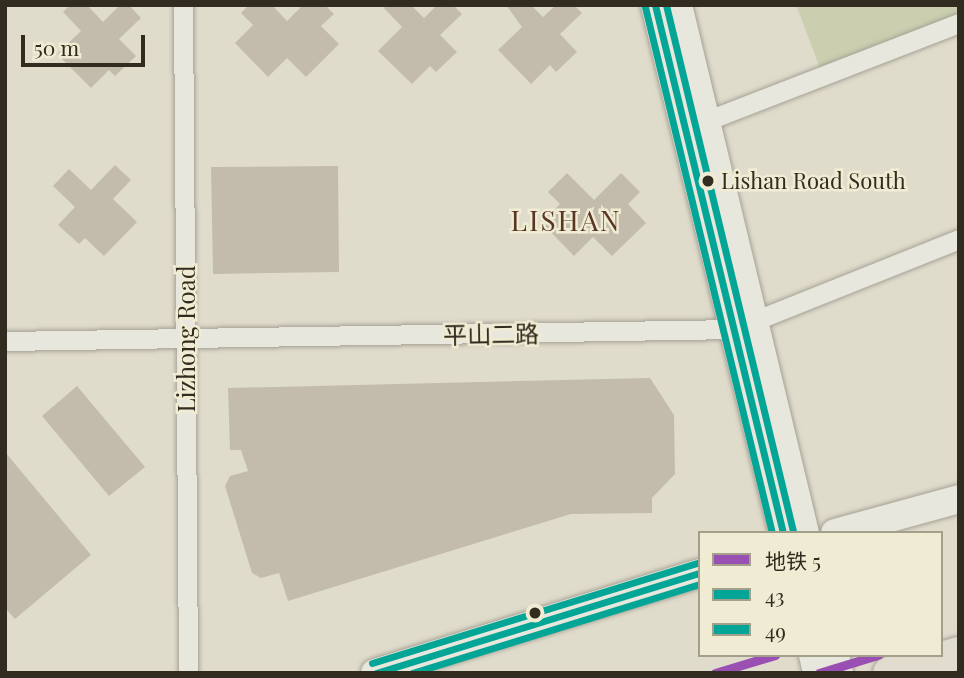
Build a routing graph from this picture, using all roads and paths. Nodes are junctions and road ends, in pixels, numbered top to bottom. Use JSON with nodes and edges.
{"nodes":[{"id":1,"x":183,"y":5,"type":"edge"},
{"id":2,"x":655,"y":5,"type":"edge"},
{"id":3,"x":678,"y":5,"type":"edge"},
{"id":4,"x":959,"y":23,"type":"edge"},
{"id":5,"x":706,"y":121,"type":"junction"},
{"id":6,"x":959,"y":239,"type":"edge"},
{"id":7,"x":744,"y":326,"type":"junction"},
{"id":8,"x":186,"y":338,"type":"junction"},
{"id":9,"x":5,"y":341,"type":"edge"},
{"id":10,"x":959,"y":499,"type":"edge"},
{"id":11,"x":959,"y":516,"type":"edge"},
{"id":12,"x":783,"y":531,"type":"edge"},
{"id":13,"x":804,"y":531,"type":"edge"},
{"id":14,"x":842,"y":531,"type":"edge"},
{"id":15,"x":905,"y":531,"type":"edge"},
{"id":16,"x":698,"y":574,"type":"edge"},
{"id":17,"x":698,"y":593,"type":"edge"},
{"id":18,"x":959,"y":653,"type":"edge"},
{"id":19,"x":188,"y":673,"type":"edge"},
{"id":20,"x":375,"y":673,"type":"edge"},
{"id":21,"x":437,"y":673,"type":"edge"},
{"id":22,"x":889,"y":673,"type":"edge"}],
"edges":[{"from":1,"to":8,"type":"street","name":"Lizhong Road"},
{"from":2,"to":7,"type":"street"},
{"from":3,"to":5,"type":"street"},
{"from":4,"to":5,"type":"street"},
{"from":5,"to":7,"type":"street"},
{"from":6,"to":7,"type":"street","name":"平山二路"},
{"from":7,"to":8,"type":"street","name":"平山二路"},
{"from":7,"to":12,"type":"street"},
{"from":7,"to":13,"type":"street"},
{"from":8,"to":9,"type":"street","name":"平山二路"},
{"from":8,"to":19,"type":"street","name":"Lizhong Road"},
{"from":10,"to":14,"type":"street"},
{"from":11,"to":15,"type":"street"},
{"from":16,"to":20,"type":"street"},
{"from":17,"to":21,"type":"street"},
{"from":18,"to":22,"type":"main road"}]}
